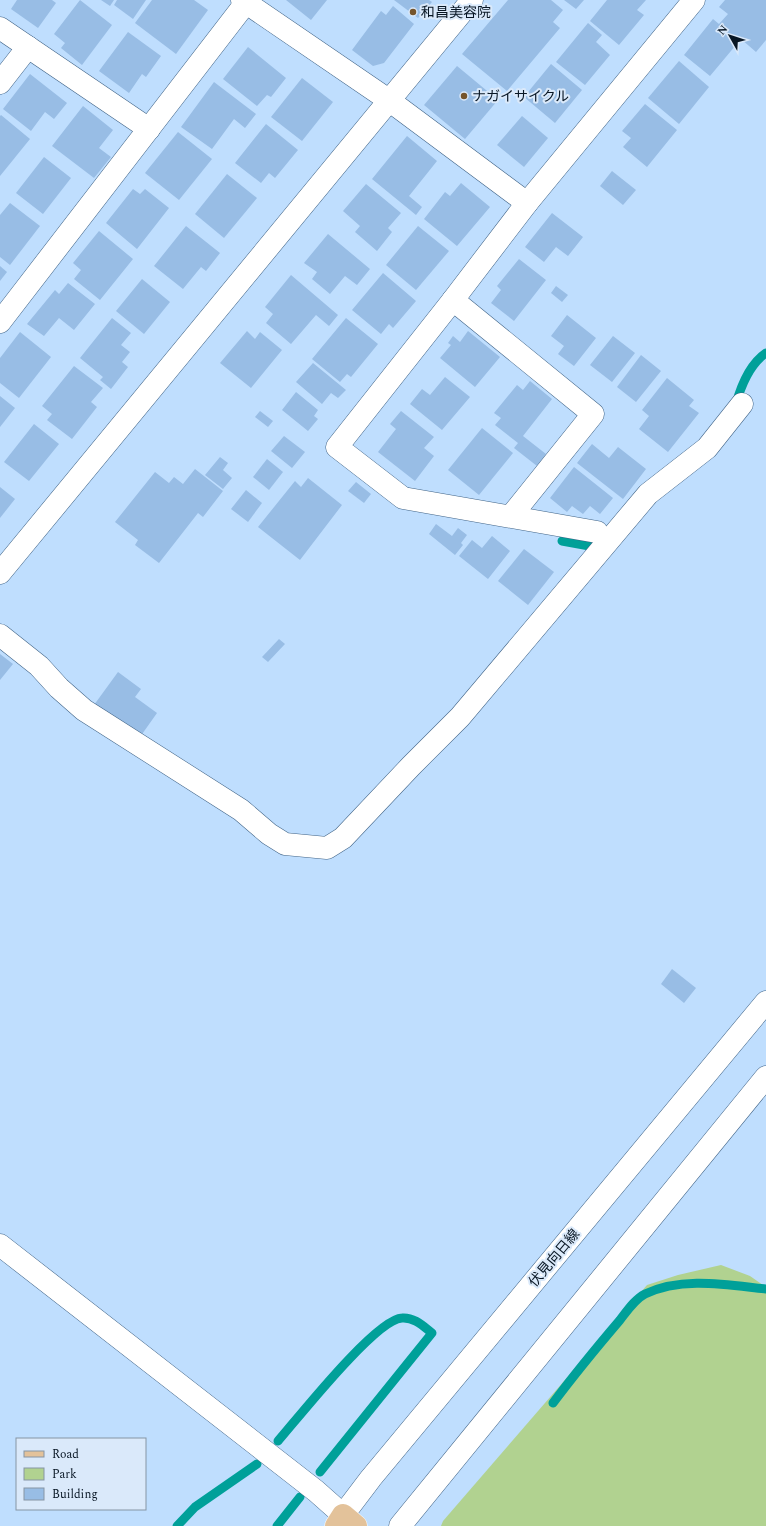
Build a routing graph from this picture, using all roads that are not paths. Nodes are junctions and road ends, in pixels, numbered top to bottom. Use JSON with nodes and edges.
{"nodes":[{"id":1,"x":472,"y":0,"type":"edge"},
{"id":2,"x":694,"y":0,"type":"edge"},
{"id":3,"x":245,"y":1,"type":"edge"},
{"id":4,"x":0,"y":28,"type":"edge"},
{"id":5,"x":28,"y":46,"type":"junction"},
{"id":6,"x":0,"y":83,"type":"edge"},
{"id":7,"x":390,"y":101,"type":"junction"},
{"id":8,"x":149,"y":129,"type":"junction"},
{"id":9,"x":527,"y":203,"type":"junction"},
{"id":10,"x":454,"y":300,"type":"junction"},
{"id":11,"x":0,"y":322,"type":"edge"},
{"id":12,"x":742,"y":404,"type":"dead end"},
{"id":13,"x":511,"y":516,"type":"junction"},
{"id":14,"x":597,"y":532,"type":"dead end"},
{"id":15,"x":0,"y":574,"type":"edge"},
{"id":16,"x":0,"y":635,"type":"edge"},
{"id":17,"x":766,"y":1002,"type":"edge"},
{"id":18,"x":766,"y":1077,"type":"edge"},
{"id":19,"x":0,"y":1245,"type":"edge"},
{"id":20,"x":345,"y":1522,"type":"edge"},
{"id":21,"x":400,"y":1526,"type":"edge"}],
"edges":[{"from":1,"to":7,"type":"street"},
{"from":2,"to":9,"type":"street"},
{"from":3,"to":7,"type":"street"},
{"from":3,"to":8,"type":"street"},
{"from":4,"to":5,"type":"street"},
{"from":5,"to":6,"type":"street"},
{"from":5,"to":8,"type":"street"},
{"from":7,"to":9,"type":"street"},
{"from":7,"to":15,"type":"street"},
{"from":8,"to":11,"type":"street"},
{"from":9,"to":10,"type":"street"},
{"from":10,"to":13,"type":"street"},
{"from":10,"to":13,"type":"street"},
{"from":12,"to":16,"type":"street"},
{"from":13,"to":14,"type":"street"},
{"from":17,"to":20,"type":"street","name":"伏見向日線"},
{"from":18,"to":21,"type":"street"},
{"from":19,"to":20,"type":"street"}]}
